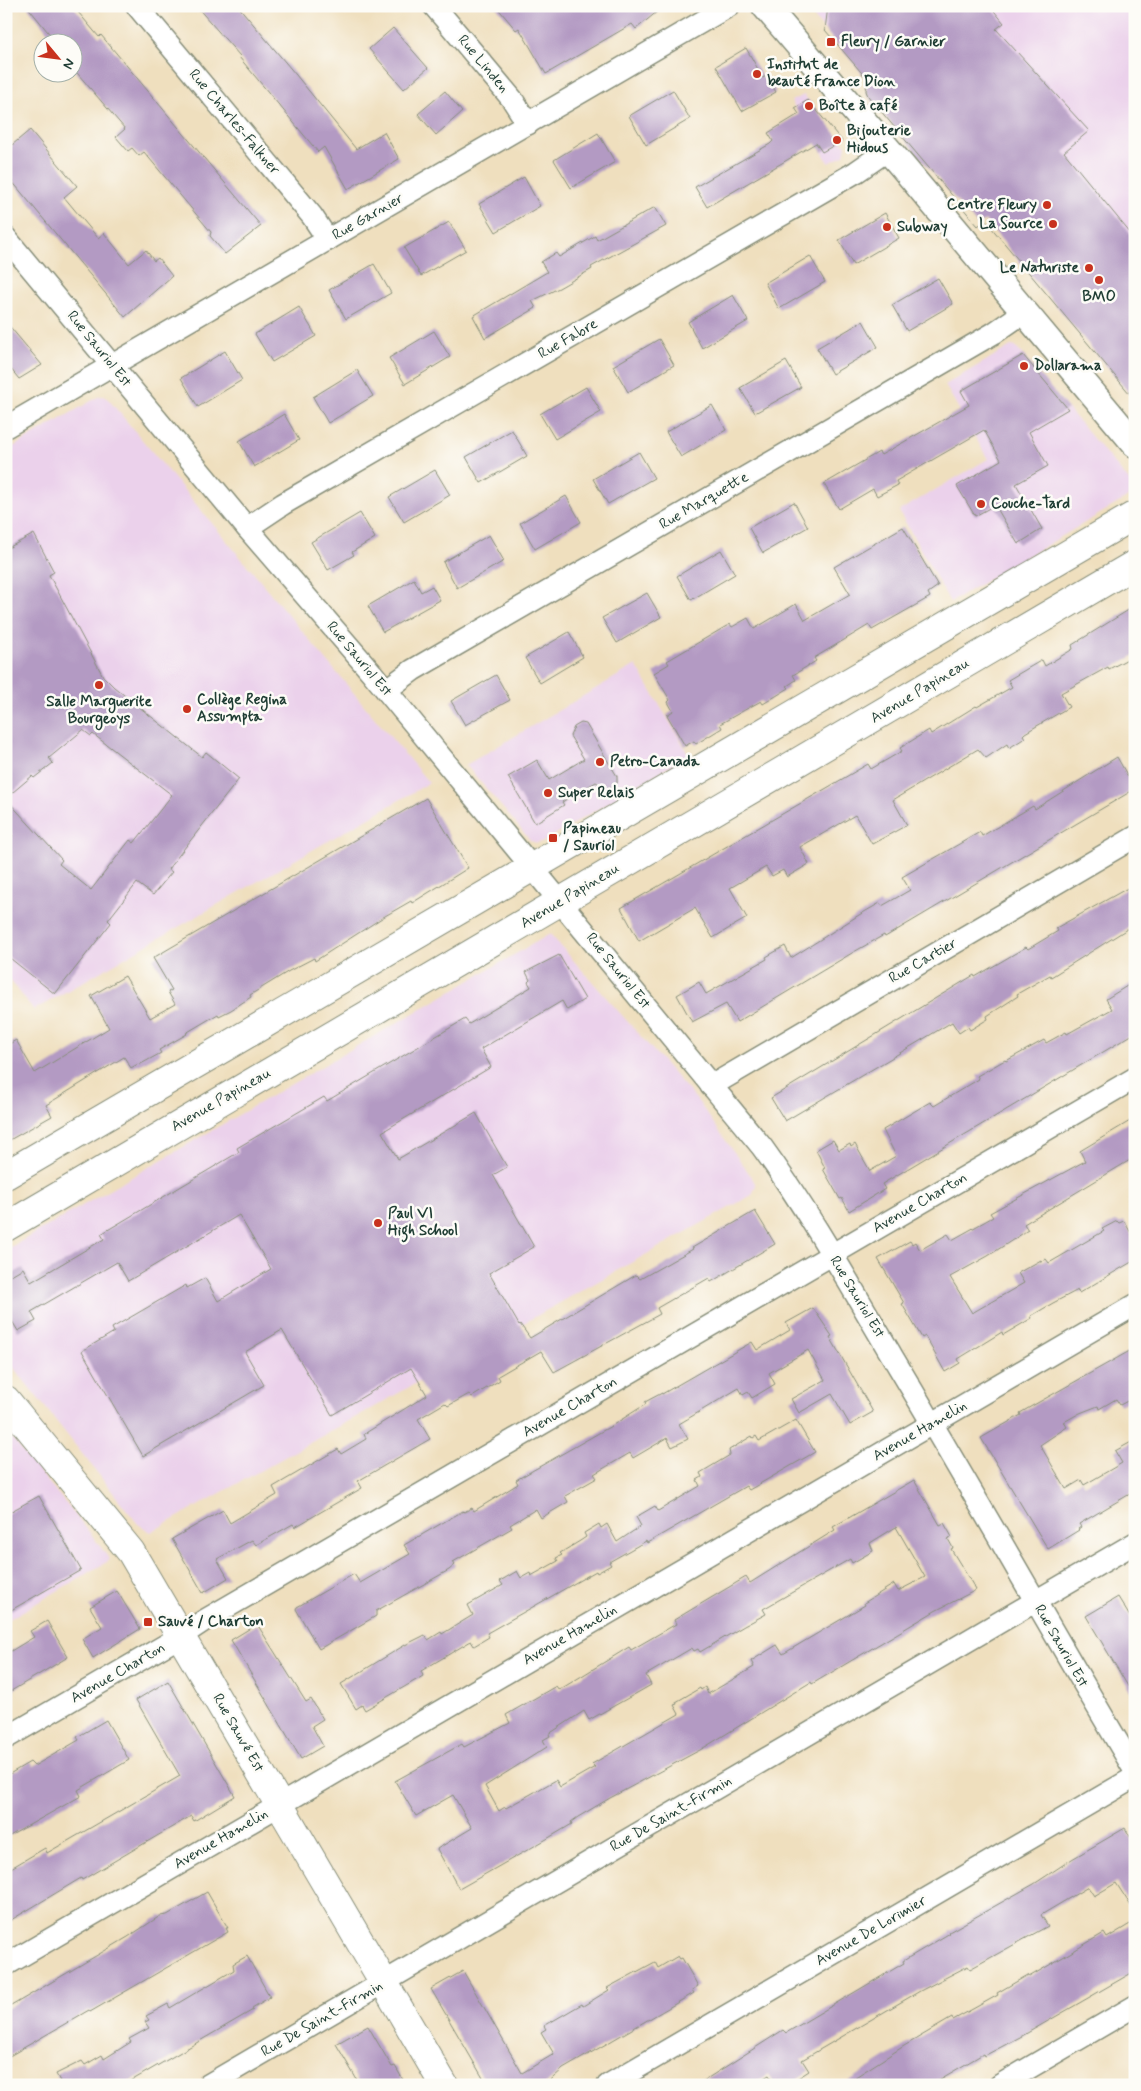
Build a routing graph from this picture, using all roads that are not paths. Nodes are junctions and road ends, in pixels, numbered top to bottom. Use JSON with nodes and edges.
{"nodes":[{"id":1,"x":137,"y":6,"type":"edge"},
{"id":2,"x":434,"y":6,"type":"edge"},
{"id":3,"x":729,"y":6,"type":"edge"},
{"id":4,"x":765,"y":6,"type":"edge"},
{"id":5,"x":528,"y":124,"type":"junction"},
{"id":6,"x":888,"y":150,"type":"junction"},
{"id":7,"x":6,"y":238,"type":"edge"},
{"id":8,"x":328,"y":240,"type":"junction"},
{"id":9,"x":1023,"y":313,"type":"junction"},
{"id":10,"x":113,"y":366,"type":"junction"},
{"id":11,"x":6,"y":427,"type":"edge"},
{"id":12,"x":1135,"y":444,"type":"edge"},
{"id":13,"x":1135,"y":515,"type":"edge"},
{"id":14,"x":248,"y":528,"type":"junction"},
{"id":15,"x":1135,"y":564,"type":"edge"},
{"id":16,"x":386,"y":690,"type":"junction"},
{"id":17,"x":1135,"y":837,"type":"edge"},
{"id":18,"x":532,"y":868,"type":"junction"},
{"id":19,"x":560,"y":902,"type":"junction"},
{"id":20,"x":1135,"y":1078,"type":"edge"},
{"id":21,"x":711,"y":1086,"type":"junction"},
{"id":22,"x":6,"y":1175,"type":"edge"},
{"id":23,"x":6,"y":1227,"type":"edge"},
{"id":24,"x":831,"y":1254,"type":"junction"},
{"id":25,"x":1135,"y":1305,"type":"edge"},
{"id":26,"x":6,"y":1400,"type":"edge"},
{"id":27,"x":932,"y":1423,"type":"junction"},
{"id":28,"x":1135,"y":1543,"type":"edge"},
{"id":29,"x":1035,"y":1602,"type":"junction"},
{"id":30,"x":181,"y":1636,"type":"junction"},
{"id":31,"x":6,"y":1738,"type":"edge"},
{"id":32,"x":1135,"y":1771,"type":"edge"},
{"id":33,"x":1135,"y":1777,"type":"edge"},
{"id":34,"x":280,"y":1805,"type":"junction"},
{"id":35,"x":6,"y":1965,"type":"edge"},
{"id":36,"x":384,"y":1982,"type":"junction"},
{"id":37,"x":1135,"y":2006,"type":"edge"},
{"id":38,"x":208,"y":2085,"type":"edge"},
{"id":39,"x":444,"y":2085,"type":"edge"},
{"id":40,"x":608,"y":2085,"type":"edge"},
{"id":41,"x":1000,"y":2085,"type":"edge"}],
"edges":[{"from":1,"to":8,"type":"street","name":"Rue Charles-Falkner"},
{"from":2,"to":5,"type":"street","name":"Rue Linden"},
{"from":3,"to":5,"type":"street","name":"Rue Garnier"},
{"from":4,"to":6,"type":"street"},
{"from":5,"to":8,"type":"street","name":"Rue Garnier"},
{"from":6,"to":9,"type":"street"},
{"from":6,"to":14,"type":"street","name":"Rue Fabre"},
{"from":7,"to":10,"type":"street","name":"Rue Sauriol Est"},
{"from":8,"to":10,"type":"street","name":"Rue Garnier"},
{"from":9,"to":12,"type":"street"},
{"from":9,"to":16,"type":"street","name":"Rue Marquette"},
{"from":10,"to":11,"type":"street","name":"Rue Garnier"},
{"from":10,"to":14,"type":"street","name":"Rue Sauriol Est"},
{"from":13,"to":18,"type":"main road"},
{"from":14,"to":16,"type":"street","name":"Rue Sauriol Est"},
{"from":15,"to":19,"type":"main road","name":"Avenue Papineau"},
{"from":16,"to":18,"type":"street","name":"Rue Sauriol Est"},
{"from":17,"to":21,"type":"street","name":"Rue Cartier"},
{"from":18,"to":19,"type":"street","name":"Rue Sauriol Est"},
{"from":18,"to":22,"type":"main road"},
{"from":19,"to":21,"type":"street","name":"Rue Sauriol Est"},
{"from":19,"to":23,"type":"main road","name":"Avenue Papineau"},
{"from":20,"to":24,"type":"street","name":"Avenue Charton"},
{"from":21,"to":24,"type":"street","name":"Rue Sauriol Est"},
{"from":24,"to":27,"type":"street","name":"Rue Sauriol Est"},
{"from":24,"to":30,"type":"street","name":"Avenue Charton"},
{"from":25,"to":27,"type":"street","name":"Avenue Hamelin"},
{"from":26,"to":30,"type":"main road","name":"Rue Sauvé Est"},
{"from":27,"to":29,"type":"street","name":"Rue Sauriol Est"},
{"from":27,"to":34,"type":"street","name":"Avenue Hamelin"},
{"from":28,"to":29,"type":"street","name":"Rue De Saint-Firmin"},
{"from":29,"to":32,"type":"street","name":"Rue Sauriol Est"},
{"from":29,"to":36,"type":"street","name":"Rue De Saint-Firmin"},
{"from":30,"to":31,"type":"street","name":"Avenue Charton"},
{"from":30,"to":34,"type":"main road","name":"Rue Sauvé Est"},
{"from":33,"to":40,"type":"street","name":"Avenue De Lorimier"},
{"from":34,"to":35,"type":"street","name":"Avenue Hamelin"},
{"from":34,"to":36,"type":"main road","name":"Rue Sauvé Est"},
{"from":36,"to":38,"type":"street","name":"Rue De Saint-Firmin"},
{"from":36,"to":39,"type":"main road","name":"Rue Sauvé Est"},
{"from":37,"to":41,"type":"street"}]}
